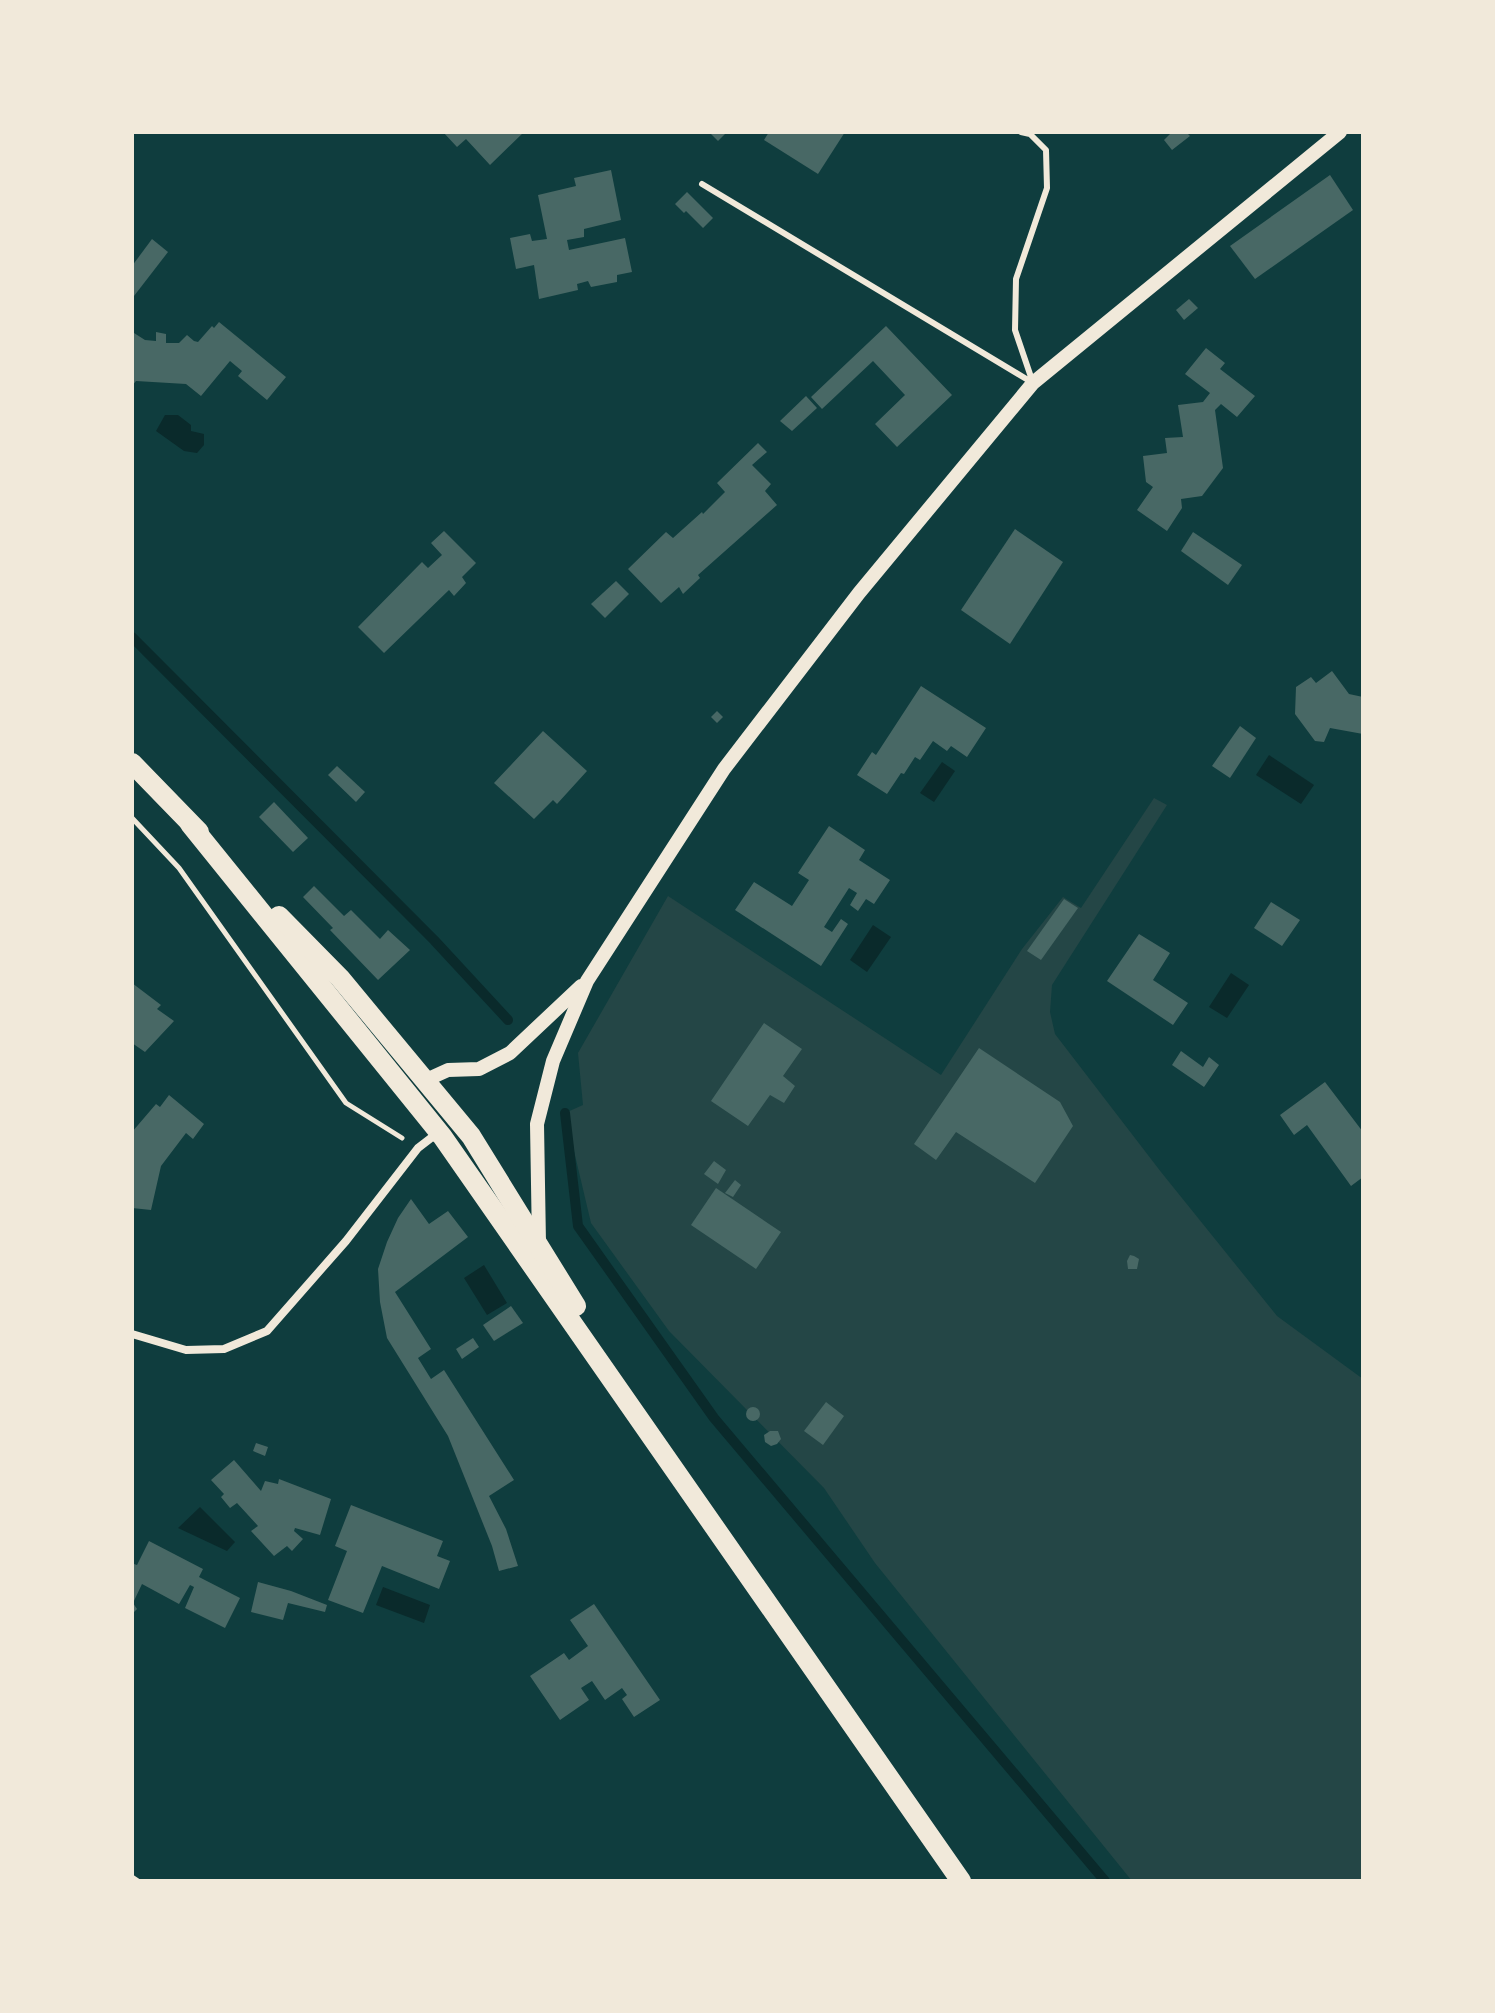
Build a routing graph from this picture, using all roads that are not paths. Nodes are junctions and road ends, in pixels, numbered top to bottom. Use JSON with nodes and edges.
{"nodes":[{"id":1,"x":1021,"y":132,"type":"edge"},
{"id":2,"x":1340,"y":132,"type":"edge"},
{"id":3,"x":702,"y":184,"type":"dead end"},
{"id":4,"x":1033,"y":383,"type":"junction"},
{"id":5,"x":132,"y":763,"type":"edge"},
{"id":6,"x":190,"y":824,"type":"junction"},
{"id":7,"x":587,"y":981,"type":"junction"},
{"id":8,"x":426,"y":1080,"type":"junction"},
{"id":9,"x":442,"y":1136,"type":"junction"},
{"id":10,"x":539,"y":1244,"type":"junction"},
{"id":11,"x":132,"y":1334,"type":"edge"},
{"id":12,"x":661,"y":1448,"type":"junction"},
{"id":13,"x":961,"y":1881,"type":"edge"}],
"edges":[{"from":1,"to":4,"type":"lane"},
{"from":2,"to":4,"type":"street"},
{"from":3,"to":4,"type":"lane"},
{"from":4,"to":7,"type":"street"},
{"from":5,"to":6,"type":"main road"},
{"from":6,"to":8,"type":"main road"},
{"from":6,"to":9,"type":"main road"},
{"from":7,"to":8,"type":"street"},
{"from":7,"to":10,"type":"street"},
{"from":8,"to":10,"type":"main road"},
{"from":9,"to":11,"type":"street"},
{"from":9,"to":12,"type":"main road"},
{"from":10,"to":12,"type":"main road"},
{"from":12,"to":13,"type":"main road"}]}
